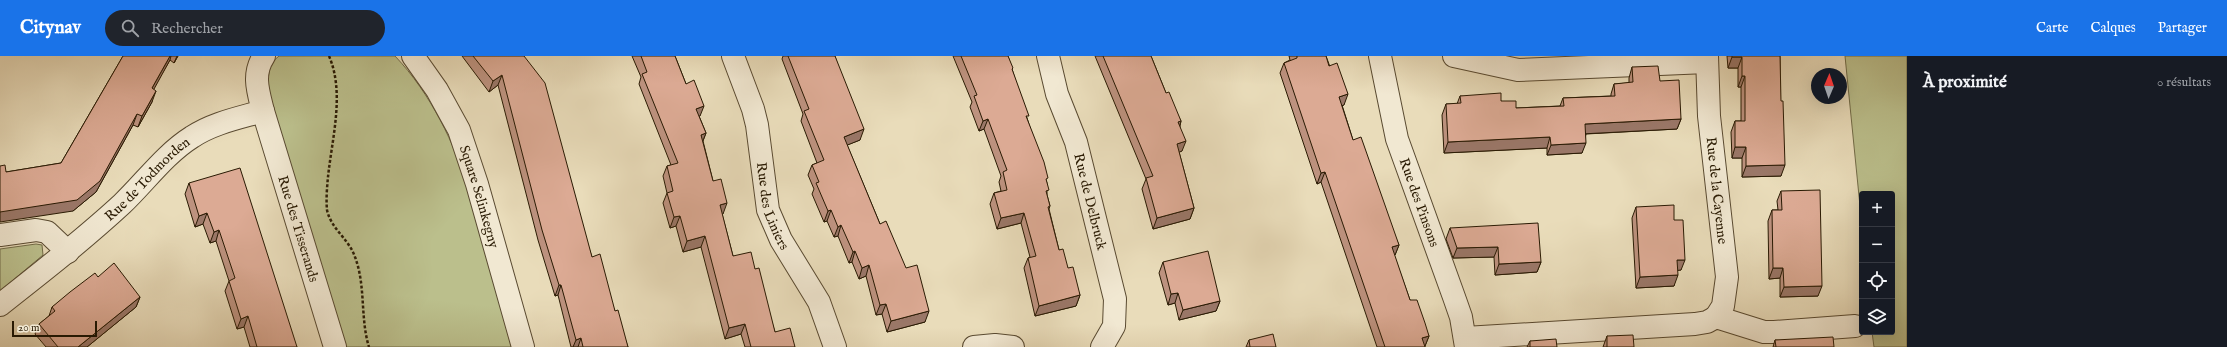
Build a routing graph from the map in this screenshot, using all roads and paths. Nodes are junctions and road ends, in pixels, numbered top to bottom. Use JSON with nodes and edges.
{"nodes":[{"id":1,"x":264,"y":56,"type":"edge"},
{"id":2,"x":329,"y":56,"type":"edge"},
{"id":3,"x":413,"y":56,"type":"edge"},
{"id":4,"x":733,"y":56,"type":"edge"},
{"id":5,"x":1048,"y":56,"type":"edge"},
{"id":6,"x":1380,"y":56,"type":"edge"},
{"id":7,"x":1454,"y":56,"type":"edge"},
{"id":8,"x":1707,"y":59,"type":"edge"},
{"id":9,"x":263,"y":111,"type":"junction"},
{"id":10,"x":0,"y":235,"type":"edge"},
{"id":11,"x":68,"y":252,"type":"junction"},
{"id":12,"x":0,"y":305,"type":"edge"},
{"id":13,"x":1716,"y":317,"type":"junction"},
{"id":14,"x":1855,"y":326,"type":"dead end"},
{"id":15,"x":1466,"y":343,"type":"edge"},
{"id":16,"x":335,"y":347,"type":"edge"},
{"id":17,"x":369,"y":347,"type":"edge"},
{"id":18,"x":523,"y":347,"type":"edge"},
{"id":19,"x":835,"y":347,"type":"edge"},
{"id":20,"x":974,"y":347,"type":"edge"},
{"id":21,"x":1013,"y":347,"type":"edge"},
{"id":22,"x":1102,"y":347,"type":"edge"}],
"edges":[{"from":1,"to":9,"type":"street"},
{"from":2,"to":17,"type":"path"},
{"from":3,"to":18,"type":"street","name":"Square Selinkegny"},
{"from":4,"to":19,"type":"street","name":"Rue des Liniers"},
{"from":5,"to":22,"type":"street","name":"Rue de Delbruck"},
{"from":6,"to":15,"type":"street","name":"Rue des Pinsons"},
{"from":7,"to":8,"type":"street","name":"Rue de la Cayenne"},
{"from":8,"to":13,"type":"street","name":"Rue de la Cayenne"},
{"from":9,"to":11,"type":"street","name":"Rue de Todmorden"},
{"from":9,"to":16,"type":"street","name":"Rue des Tisserands"},
{"from":10,"to":11,"type":"street"},
{"from":11,"to":12,"type":"street","name":"Rue de Todmorden"},
{"from":13,"to":14,"type":"street"},
{"from":13,"to":15,"type":"street"},
{"from":20,"to":21,"type":"street"}]}
